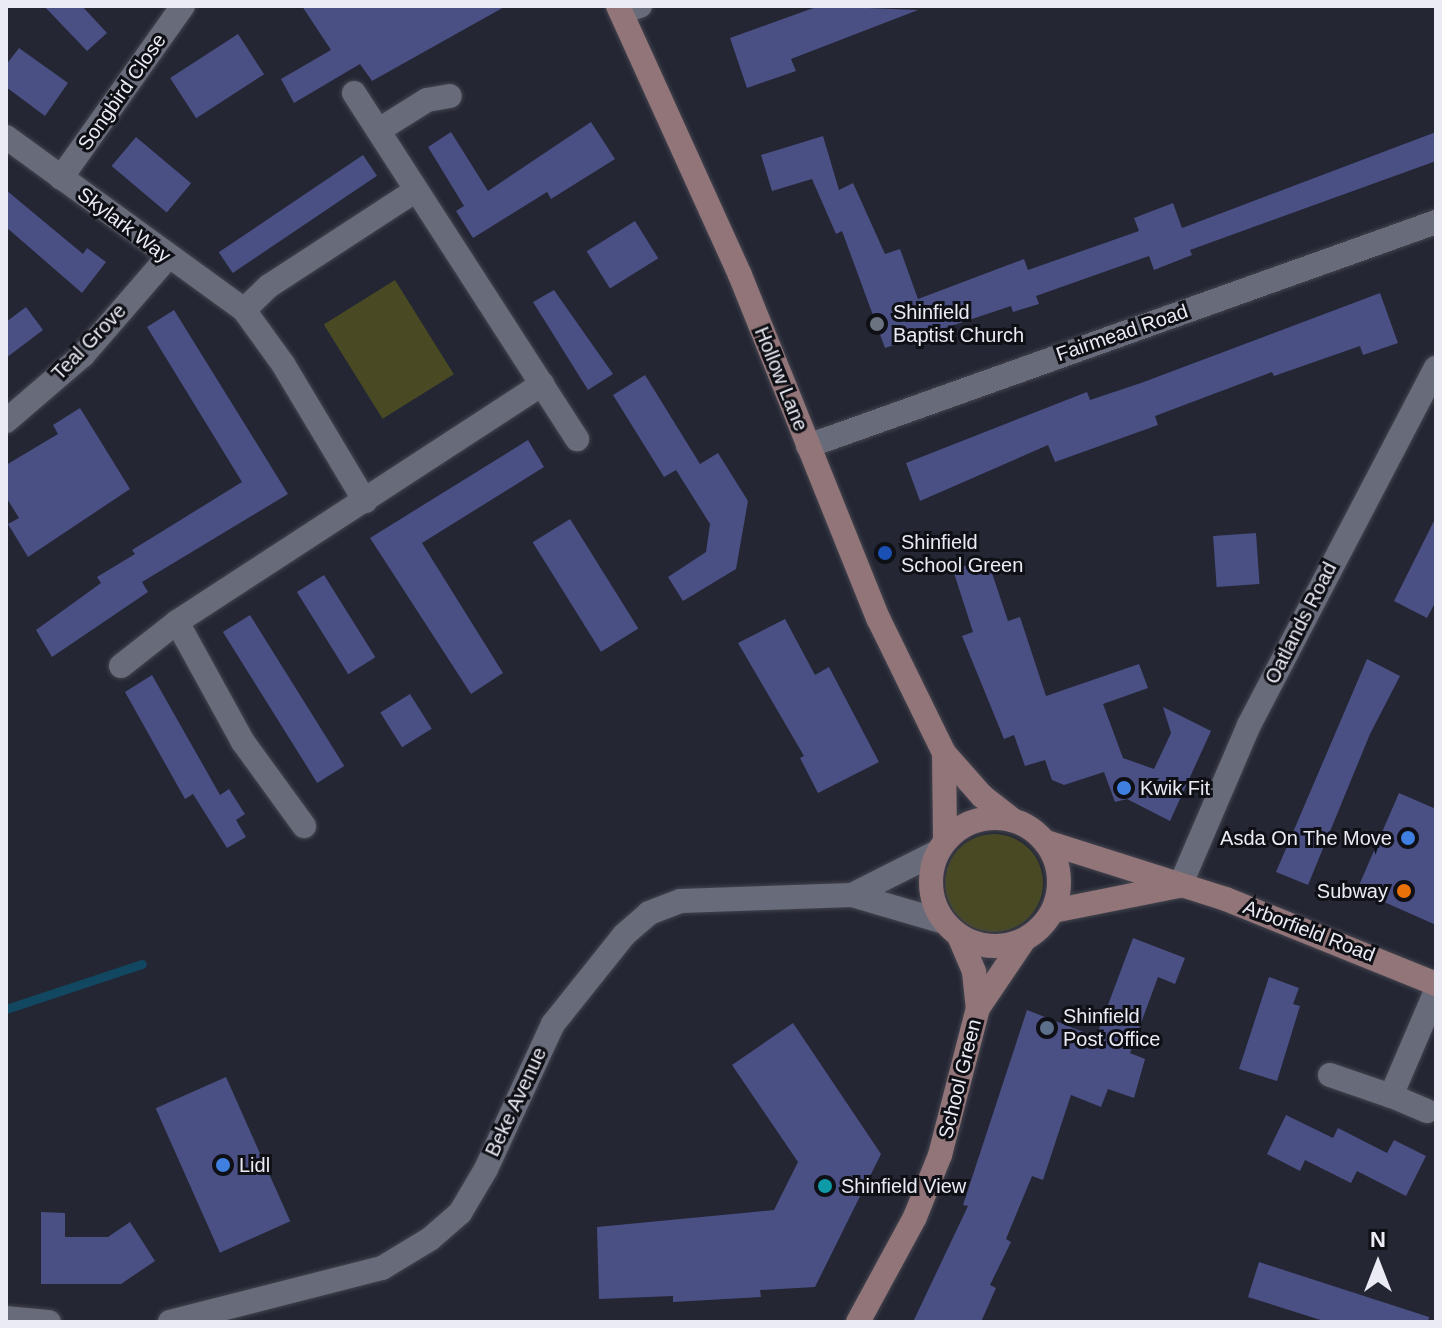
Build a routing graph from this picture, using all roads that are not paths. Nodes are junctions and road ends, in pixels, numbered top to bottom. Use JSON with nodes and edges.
{"nodes":[{"id":1,"x":183,"y":6,"type":"edge"},
{"id":2,"x":626,"y":8,"type":"edge"},
{"id":3,"x":354,"y":93,"type":"dead end"},
{"id":4,"x":450,"y":96,"type":"dead end"},
{"id":5,"x":379,"y":130,"type":"junction"},
{"id":6,"x":6,"y":137,"type":"edge"},
{"id":7,"x":61,"y":178,"type":"junction"},
{"id":8,"x":415,"y":191,"type":"junction"},
{"id":9,"x":1436,"y":222,"type":"edge"},
{"id":10,"x":167,"y":258,"type":"junction"},
{"id":11,"x":244,"y":310,"type":"junction"},
{"id":12,"x":1436,"y":368,"type":"edge"},
{"id":13,"x":542,"y":384,"type":"junction"},
{"id":14,"x":6,"y":421,"type":"edge"},
{"id":15,"x":577,"y":439,"type":"dead end"},
{"id":16,"x":808,"y":446,"type":"junction"},
{"id":17,"x":365,"y":501,"type":"junction"},
{"id":18,"x":177,"y":622,"type":"junction"},
{"id":19,"x":121,"y":666,"type":"dead end"},
{"id":20,"x":944,"y":753,"type":"junction"},
{"id":21,"x":1013,"y":820,"type":"junction"},
{"id":22,"x":304,"y":826,"type":"dead end"},
{"id":23,"x":1046,"y":842,"type":"junction"},
{"id":24,"x":942,"y":846,"type":"junction"},
{"id":25,"x":1180,"y":886,"type":"junction"},
{"id":26,"x":852,"y":895,"type":"junction"},
{"id":27,"x":1053,"y":911,"type":"junction"},
{"id":28,"x":952,"y":929,"type":"junction"},
{"id":29,"x":1024,"y":940,"type":"junction"},
{"id":30,"x":1436,"y":984,"type":"edge"},
{"id":31,"x":1436,"y":991,"type":"edge"},
{"id":32,"x":978,"y":1008,"type":"junction"},
{"id":33,"x":1330,"y":1075,"type":"dead end"},
{"id":34,"x":1391,"y":1096,"type":"junction"},
{"id":35,"x":1427,"y":1111,"type":"dead end"},
{"id":36,"x":6,"y":1318,"type":"edge"},
{"id":37,"x":49,"y":1322,"type":"edge"},
{"id":38,"x":170,"y":1322,"type":"edge"},
{"id":39,"x":858,"y":1322,"type":"edge"}],
"edges":[{"from":1,"to":7,"type":"street","name":"Songbird Close"},
{"from":2,"to":16,"type":"main road","name":"Hollow Lane"},
{"from":3,"to":5,"type":"street"},
{"from":4,"to":5,"type":"street"},
{"from":5,"to":8,"type":"street"},
{"from":6,"to":7,"type":"street","name":"Skylark Way"},
{"from":7,"to":10,"type":"street","name":"Skylark Way"},
{"from":8,"to":11,"type":"street"},
{"from":8,"to":13,"type":"street"},
{"from":9,"to":16,"type":"street","name":"Fairmead Road"},
{"from":10,"to":11,"type":"street","name":"Skylark Way"},
{"from":10,"to":14,"type":"street","name":"Teal Grove"},
{"from":11,"to":17,"type":"street","name":"Skylark Way"},
{"from":12,"to":25,"type":"street","name":"Oatlands Road"},
{"from":13,"to":15,"type":"street"},
{"from":13,"to":17,"type":"street"},
{"from":16,"to":20,"type":"main road","name":"Hollow Lane"},
{"from":17,"to":18,"type":"street"},
{"from":18,"to":19,"type":"street"},
{"from":18,"to":22,"type":"street"},
{"from":20,"to":21,"type":"main road","name":"Hollow Lane"},
{"from":20,"to":24,"type":"main road","name":"Hollow Lane"},
{"from":21,"to":23,"type":"main road"},
{"from":21,"to":24,"type":"main road"},
{"from":23,"to":25,"type":"main road","name":"Arborfield Road"},
{"from":23,"to":27,"type":"main road"},
{"from":24,"to":26,"type":"street"},
{"from":24,"to":28,"type":"main road"},
{"from":25,"to":27,"type":"main road"},
{"from":25,"to":30,"type":"main road","name":"Arborfield Road"},
{"from":26,"to":28,"type":"street"},
{"from":26,"to":38,"type":"street","name":"Beke Avenue"},
{"from":27,"to":29,"type":"main road"},
{"from":28,"to":29,"type":"main road"},
{"from":28,"to":32,"type":"main road","name":"School Green"},
{"from":29,"to":32,"type":"main road","name":"School Green"},
{"from":31,"to":34,"type":"street"},
{"from":32,"to":39,"type":"main road","name":"School Green"},
{"from":33,"to":34,"type":"street"},
{"from":34,"to":35,"type":"street"},
{"from":36,"to":37,"type":"street"}]}
